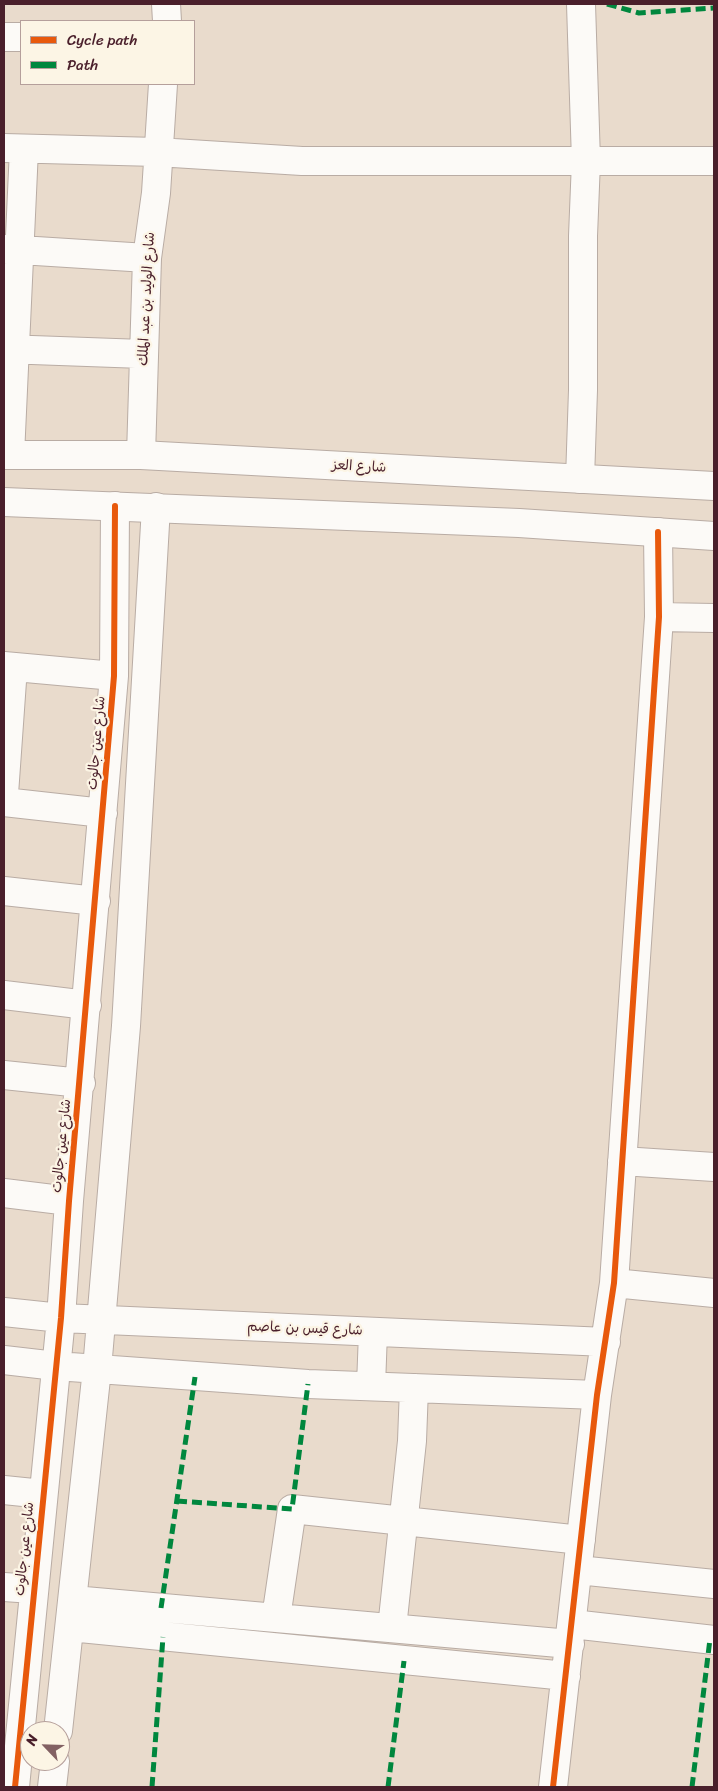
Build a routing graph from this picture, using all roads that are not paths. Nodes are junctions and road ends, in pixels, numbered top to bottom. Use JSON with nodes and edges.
{"nodes":[{"id":1,"x":166,"y":4,"type":"edge"},
{"id":2,"x":581,"y":4,"type":"edge"},
{"id":3,"x":166,"y":20,"type":"edge"},
{"id":4,"x":4,"y":37,"type":"edge"},
{"id":5,"x":20,"y":37,"type":"edge"},
{"id":6,"x":163,"y":85,"type":"edge"},
{"id":7,"x":14,"y":149,"type":"edge"},
{"id":8,"x":157,"y":152,"type":"junction"},
{"id":9,"x":586,"y":161,"type":"junction"},
{"id":10,"x":714,"y":161,"type":"edge"},
{"id":11,"x":11,"y":250,"type":"edge"},
{"id":12,"x":146,"y":258,"type":"junction"},
{"id":13,"x":9,"y":349,"type":"edge"},
{"id":14,"x":143,"y":354,"type":"junction"},
{"id":15,"x":7,"y":455,"type":"edge"},
{"id":16,"x":141,"y":455,"type":"junction"},
{"id":17,"x":580,"y":479,"type":"junction"},
{"id":18,"x":714,"y":486,"type":"edge"},
{"id":19,"x":4,"y":502,"type":"edge"},
{"id":20,"x":114,"y":506,"type":"junction"},
{"id":21,"x":156,"y":507,"type":"junction"},
{"id":22,"x":658,"y":532,"type":"junction"},
{"id":23,"x":714,"y":536,"type":"edge"},
{"id":24,"x":659,"y":617,"type":"junction"},
{"id":25,"x":714,"y":618,"type":"edge"},
{"id":26,"x":9,"y":666,"type":"edge"},
{"id":27,"x":114,"y":676,"type":"junction"},
{"id":28,"x":4,"y":794,"type":"edge"},
{"id":29,"x":4,"y":802,"type":"edge"},
{"id":30,"x":103,"y":814,"type":"junction"},
{"id":31,"x":4,"y":891,"type":"edge"},
{"id":32,"x":96,"y":901,"type":"junction"},
{"id":33,"x":4,"y":995,"type":"edge"},
{"id":34,"x":87,"y":1005,"type":"junction"},
{"id":35,"x":4,"y":1075,"type":"edge"},
{"id":36,"x":80,"y":1083,"type":"junction"},
{"id":37,"x":622,"y":1161,"type":"junction"},
{"id":38,"x":714,"y":1167,"type":"edge"},
{"id":39,"x":4,"y":1194,"type":"edge"},
{"id":40,"x":69,"y":1202,"type":"junction"},
{"id":41,"x":614,"y":1283,"type":"junction"},
{"id":42,"x":714,"y":1293,"type":"edge"},
{"id":43,"x":4,"y":1312,"type":"edge"},
{"id":44,"x":61,"y":1318,"type":"junction"},
{"id":45,"x":102,"y":1320,"type":"junction"},
{"id":46,"x":373,"y":1332,"type":"junction"},
{"id":47,"x":606,"y":1342,"type":"junction"},
{"id":48,"x":4,"y":1360,"type":"edge"},
{"id":49,"x":56,"y":1366,"type":"junction"},
{"id":50,"x":97,"y":1369,"type":"junction"},
{"id":51,"x":372,"y":1386,"type":"junction"},
{"id":52,"x":414,"y":1388,"type":"junction"},
{"id":53,"x":597,"y":1395,"type":"junction"},
{"id":54,"x":4,"y":1490,"type":"edge"},
{"id":55,"x":43,"y":1494,"type":"junction"},
{"id":56,"x":402,"y":1519,"type":"junction"},
{"id":57,"x":581,"y":1540,"type":"junction"},
{"id":58,"x":578,"y":1570,"type":"junction"},
{"id":59,"x":714,"y":1584,"type":"edge"},
{"id":60,"x":4,"y":1587,"type":"edge"},
{"id":61,"x":33,"y":1590,"type":"junction"},
{"id":62,"x":73,"y":1600,"type":"junction"},
{"id":63,"x":276,"y":1618,"type":"junction"},
{"id":64,"x":304,"y":1620,"type":"junction"},
{"id":65,"x":70,"y":1627,"type":"junction"},
{"id":66,"x":392,"y":1628,"type":"junction"},
{"id":67,"x":571,"y":1634,"type":"junction"},
{"id":68,"x":714,"y":1640,"type":"edge"},
{"id":69,"x":303,"y":1650,"type":"junction"},
{"id":70,"x":566,"y":1676,"type":"junction"},
{"id":71,"x":13,"y":1695,"type":"edge"},
{"id":72,"x":59,"y":1721,"type":"edge"},
{"id":73,"x":54,"y":1771,"type":"edge"},
{"id":74,"x":11,"y":1782,"type":"edge"},
{"id":75,"x":52,"y":1787,"type":"edge"},
{"id":76,"x":553,"y":1787,"type":"edge"}],
"edges":[{"from":1,"to":3,"type":"street"},
{"from":2,"to":9,"type":"street"},
{"from":4,"to":5,"type":"street"},
{"from":6,"to":8,"type":"street","name":"شارع الوليد بن عبد الملك"},
{"from":7,"to":8,"type":"street"},
{"from":7,"to":11,"type":"street"},
{"from":8,"to":9,"type":"street"},
{"from":8,"to":12,"type":"street","name":"شارع الوليد بن عبد الملك"},
{"from":9,"to":10,"type":"street"},
{"from":9,"to":17,"type":"street"},
{"from":11,"to":12,"type":"street"},
{"from":11,"to":13,"type":"street"},
{"from":12,"to":14,"type":"street","name":"شارع الوليد بن عبد الملك"},
{"from":13,"to":14,"type":"street"},
{"from":13,"to":15,"type":"street"},
{"from":14,"to":16,"type":"street","name":"شارع الوليد بن عبد الملك"},
{"from":15,"to":16,"type":"street","name":"شارع العز"},
{"from":16,"to":17,"type":"street","name":"شارع العز"},
{"from":17,"to":18,"type":"street","name":"شارع العز"},
{"from":19,"to":20,"type":"street"},
{"from":20,"to":21,"type":"street"},
{"from":20,"to":27,"type":"street","name":"شارع عين جالوت"},
{"from":21,"to":22,"type":"street"},
{"from":21,"to":45,"type":"street"},
{"from":22,"to":23,"type":"street"},
{"from":22,"to":24,"type":"street"},
{"from":24,"to":25,"type":"street"},
{"from":24,"to":37,"type":"street"},
{"from":26,"to":27,"type":"street"},
{"from":26,"to":28,"type":"street"},
{"from":27,"to":30,"type":"street","name":"شارع عين جالوت"},
{"from":29,"to":30,"type":"street"},
{"from":30,"to":32,"type":"street","name":"شارع عين جالوت"},
{"from":31,"to":32,"type":"street"},
{"from":32,"to":34,"type":"street","name":"شارع عين جالوت"},
{"from":33,"to":34,"type":"street"},
{"from":34,"to":36,"type":"street","name":"شارع عين جالوت"},
{"from":35,"to":36,"type":"street"},
{"from":36,"to":40,"type":"street","name":"شارع عين جالوت"},
{"from":37,"to":38,"type":"street"},
{"from":37,"to":41,"type":"street"},
{"from":39,"to":40,"type":"street"},
{"from":40,"to":44,"type":"street","name":"شارع عين جالوت"},
{"from":41,"to":42,"type":"street"},
{"from":41,"to":47,"type":"street"},
{"from":43,"to":44,"type":"street","name":"شارع قيس بن عاصم"},
{"from":44,"to":45,"type":"street","name":"شارع قيس بن عاصم"},
{"from":44,"to":49,"type":"street","name":"شارع عين جالوت"},
{"from":45,"to":46,"type":"street","name":"شارع قيس بن عاصم"},
{"from":45,"to":50,"type":"street"},
{"from":46,"to":47,"type":"street","name":"شارع قيس بن عاصم"},
{"from":46,"to":51,"type":"street"},
{"from":47,"to":53,"type":"street"},
{"from":48,"to":49,"type":"street"},
{"from":49,"to":50,"type":"street"},
{"from":49,"to":55,"type":"street","name":"شارع عين جالوت"},
{"from":50,"to":51,"type":"street"},
{"from":50,"to":62,"type":"street"},
{"from":51,"to":52,"type":"street"},
{"from":52,"to":53,"type":"street"},
{"from":52,"to":56,"type":"street"},
{"from":53,"to":57,"type":"street"},
{"from":54,"to":55,"type":"street"},
{"from":55,"to":61,"type":"street","name":"شارع عين جالوت"},
{"from":56,"to":57,"type":"street"},
{"from":56,"to":63,"type":"street"},
{"from":56,"to":66,"type":"street"},
{"from":57,"to":58,"type":"street"},
{"from":58,"to":59,"type":"street"},
{"from":58,"to":67,"type":"street"},
{"from":60,"to":61,"type":"street"},
{"from":61,"to":71,"type":"street","name":"شارع عين جالوت"},
{"from":62,"to":63,"type":"street"},
{"from":62,"to":65,"type":"street"},
{"from":63,"to":64,"type":"street"},
{"from":64,"to":66,"type":"street"},
{"from":64,"to":69,"type":"street"},
{"from":65,"to":69,"type":"street"},
{"from":65,"to":72,"type":"street"},
{"from":66,"to":67,"type":"street"},
{"from":67,"to":68,"type":"street"},
{"from":67,"to":70,"type":"street"},
{"from":69,"to":70,"type":"street"},
{"from":70,"to":76,"type":"street"},
{"from":71,"to":74,"type":"street","name":"شارع عين جالوت"},
{"from":73,"to":75,"type":"street"}]}
